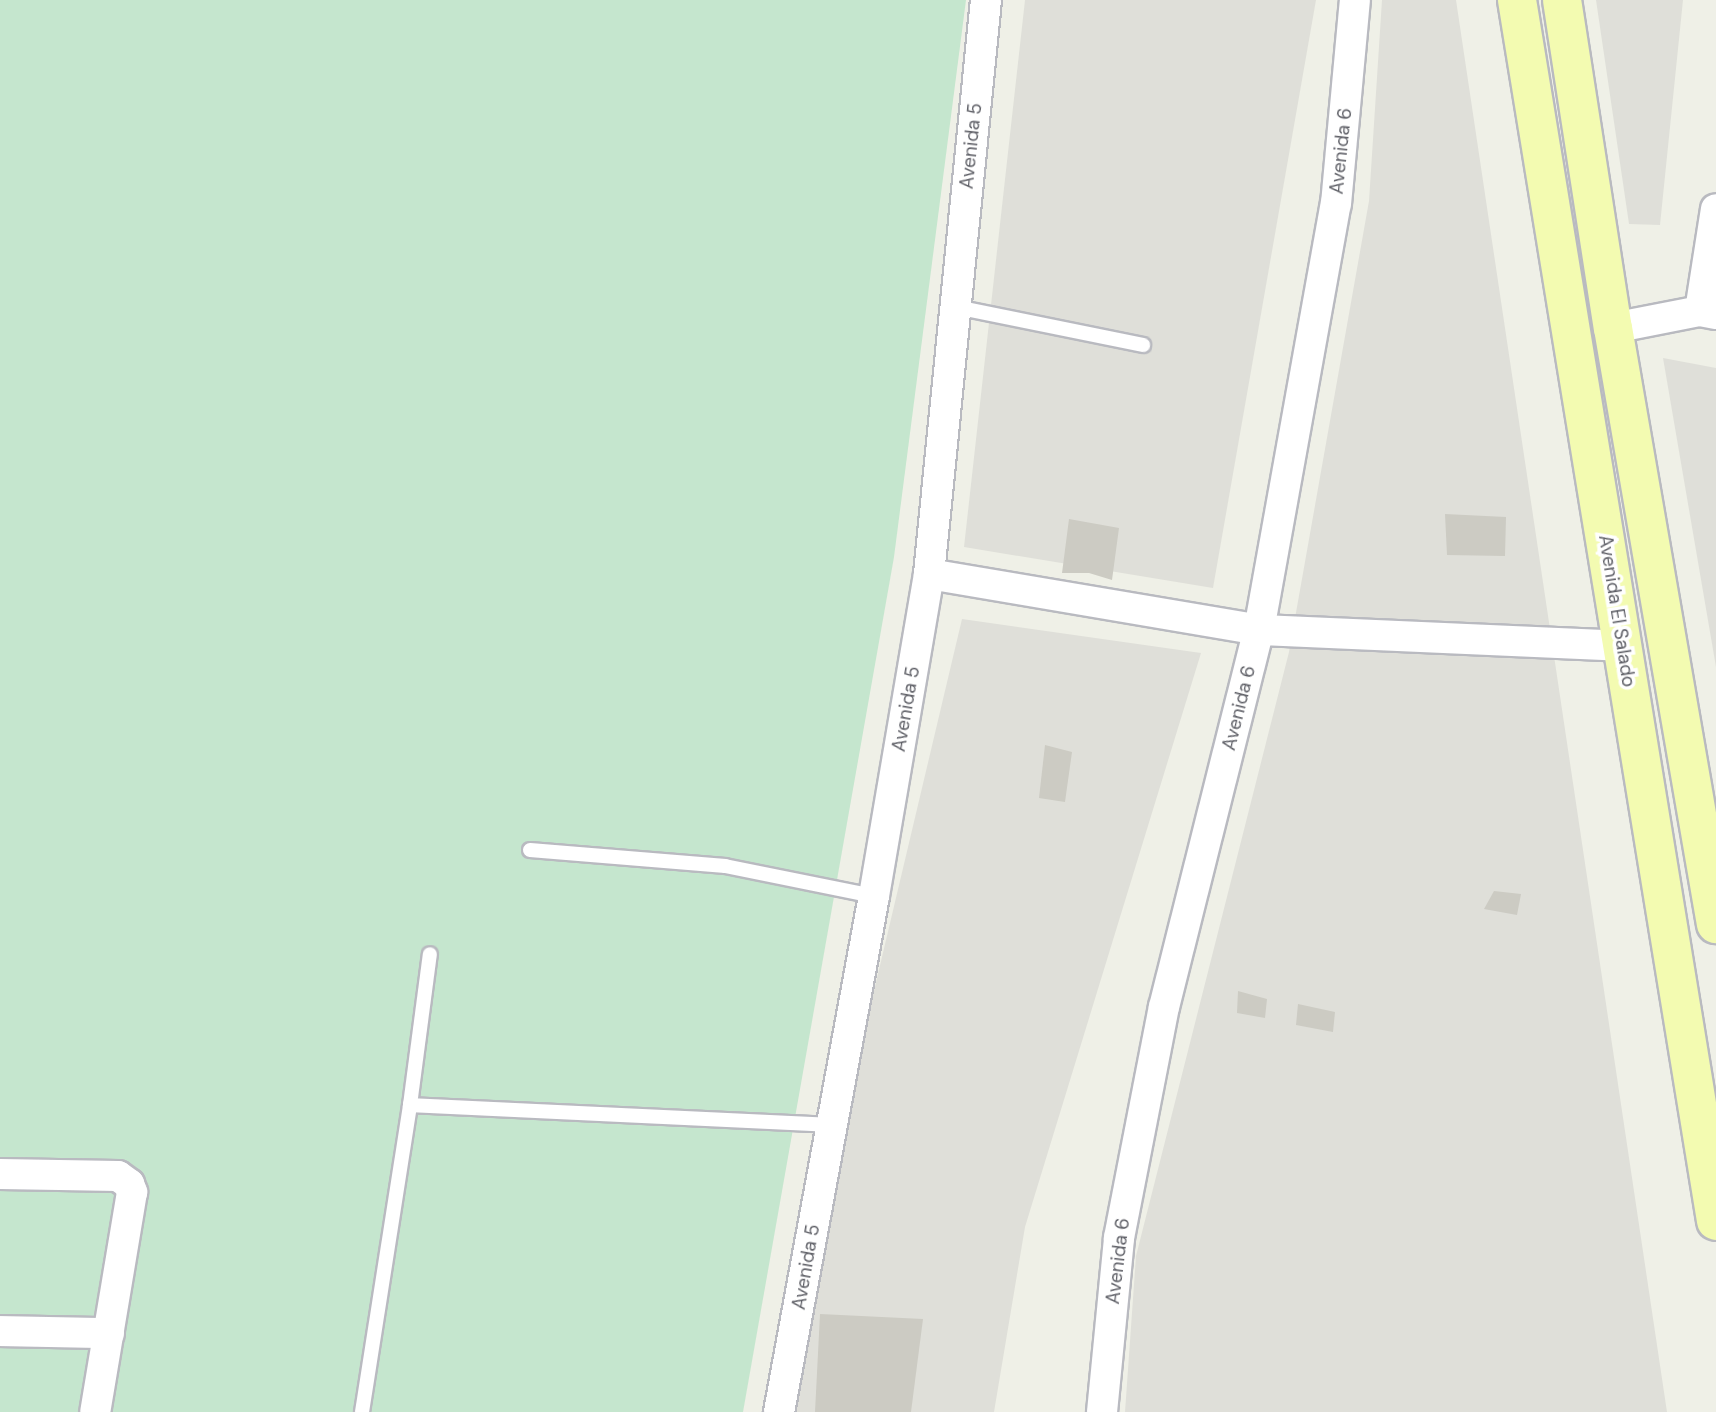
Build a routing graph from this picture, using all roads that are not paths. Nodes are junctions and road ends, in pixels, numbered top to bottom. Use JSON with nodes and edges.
{"nodes":[{"id":1,"x":986,"y":0,"type":"edge"},
{"id":2,"x":1355,"y":0,"type":"edge"},
{"id":3,"x":1517,"y":0,"type":"edge"},
{"id":4,"x":1562,"y":0,"type":"edge"},
{"id":5,"x":1716,"y":209,"type":"edge"},
{"id":6,"x":956,"y":306,"type":"junction"},
{"id":7,"x":1708,"y":313,"type":"edge"},
{"id":8,"x":1613,"y":328,"type":"junction"},
{"id":9,"x":1143,"y":345,"type":"dead end"},
{"id":10,"x":929,"y":574,"type":"junction"},
{"id":11,"x":1259,"y":630,"type":"junction"},
{"id":12,"x":1623,"y":646,"type":"junction"},
{"id":13,"x":530,"y":850,"type":"dead end"},
{"id":14,"x":874,"y":896,"type":"junction"},
{"id":15,"x":1716,"y":923,"type":"edge"},
{"id":16,"x":430,"y":954,"type":"dead end"},
{"id":17,"x":411,"y":1105,"type":"junction"},
{"id":18,"x":832,"y":1125,"type":"junction"},
{"id":19,"x":0,"y":1174,"type":"edge"},
{"id":20,"x":1716,"y":1221,"type":"edge"},
{"id":21,"x":0,"y":1331,"type":"edge"},
{"id":22,"x":109,"y":1333,"type":"junction"},
{"id":23,"x":95,"y":1412,"type":"edge"},
{"id":24,"x":362,"y":1412,"type":"edge"},
{"id":25,"x":779,"y":1412,"type":"edge"},
{"id":26,"x":1102,"y":1412,"type":"edge"}],
"edges":[{"from":1,"to":6,"type":"street","name":"Avenida 5"},
{"from":2,"to":11,"type":"street","name":"Avenida 6"},
{"from":3,"to":12,"type":"main road","name":"Avenida El Salado"},
{"from":4,"to":8,"type":"main road"},
{"from":5,"to":7,"type":"street"},
{"from":6,"to":9,"type":"lane"},
{"from":6,"to":10,"type":"street","name":"Avenida 5"},
{"from":7,"to":8,"type":"street"},
{"from":8,"to":15,"type":"main road"},
{"from":10,"to":11,"type":"street"},
{"from":10,"to":14,"type":"street","name":"Avenida 5"},
{"from":11,"to":12,"type":"street"},
{"from":11,"to":26,"type":"street","name":"Avenida 6"},
{"from":12,"to":20,"type":"main road","name":"Avenida El Salado"},
{"from":13,"to":14,"type":"lane"},
{"from":14,"to":18,"type":"street","name":"Avenida 5"},
{"from":16,"to":17,"type":"lane"},
{"from":17,"to":18,"type":"lane"},
{"from":17,"to":24,"type":"lane"},
{"from":18,"to":25,"type":"street","name":"Avenida 5"},
{"from":19,"to":22,"type":"street"},
{"from":21,"to":22,"type":"street"},
{"from":22,"to":23,"type":"street"}]}
